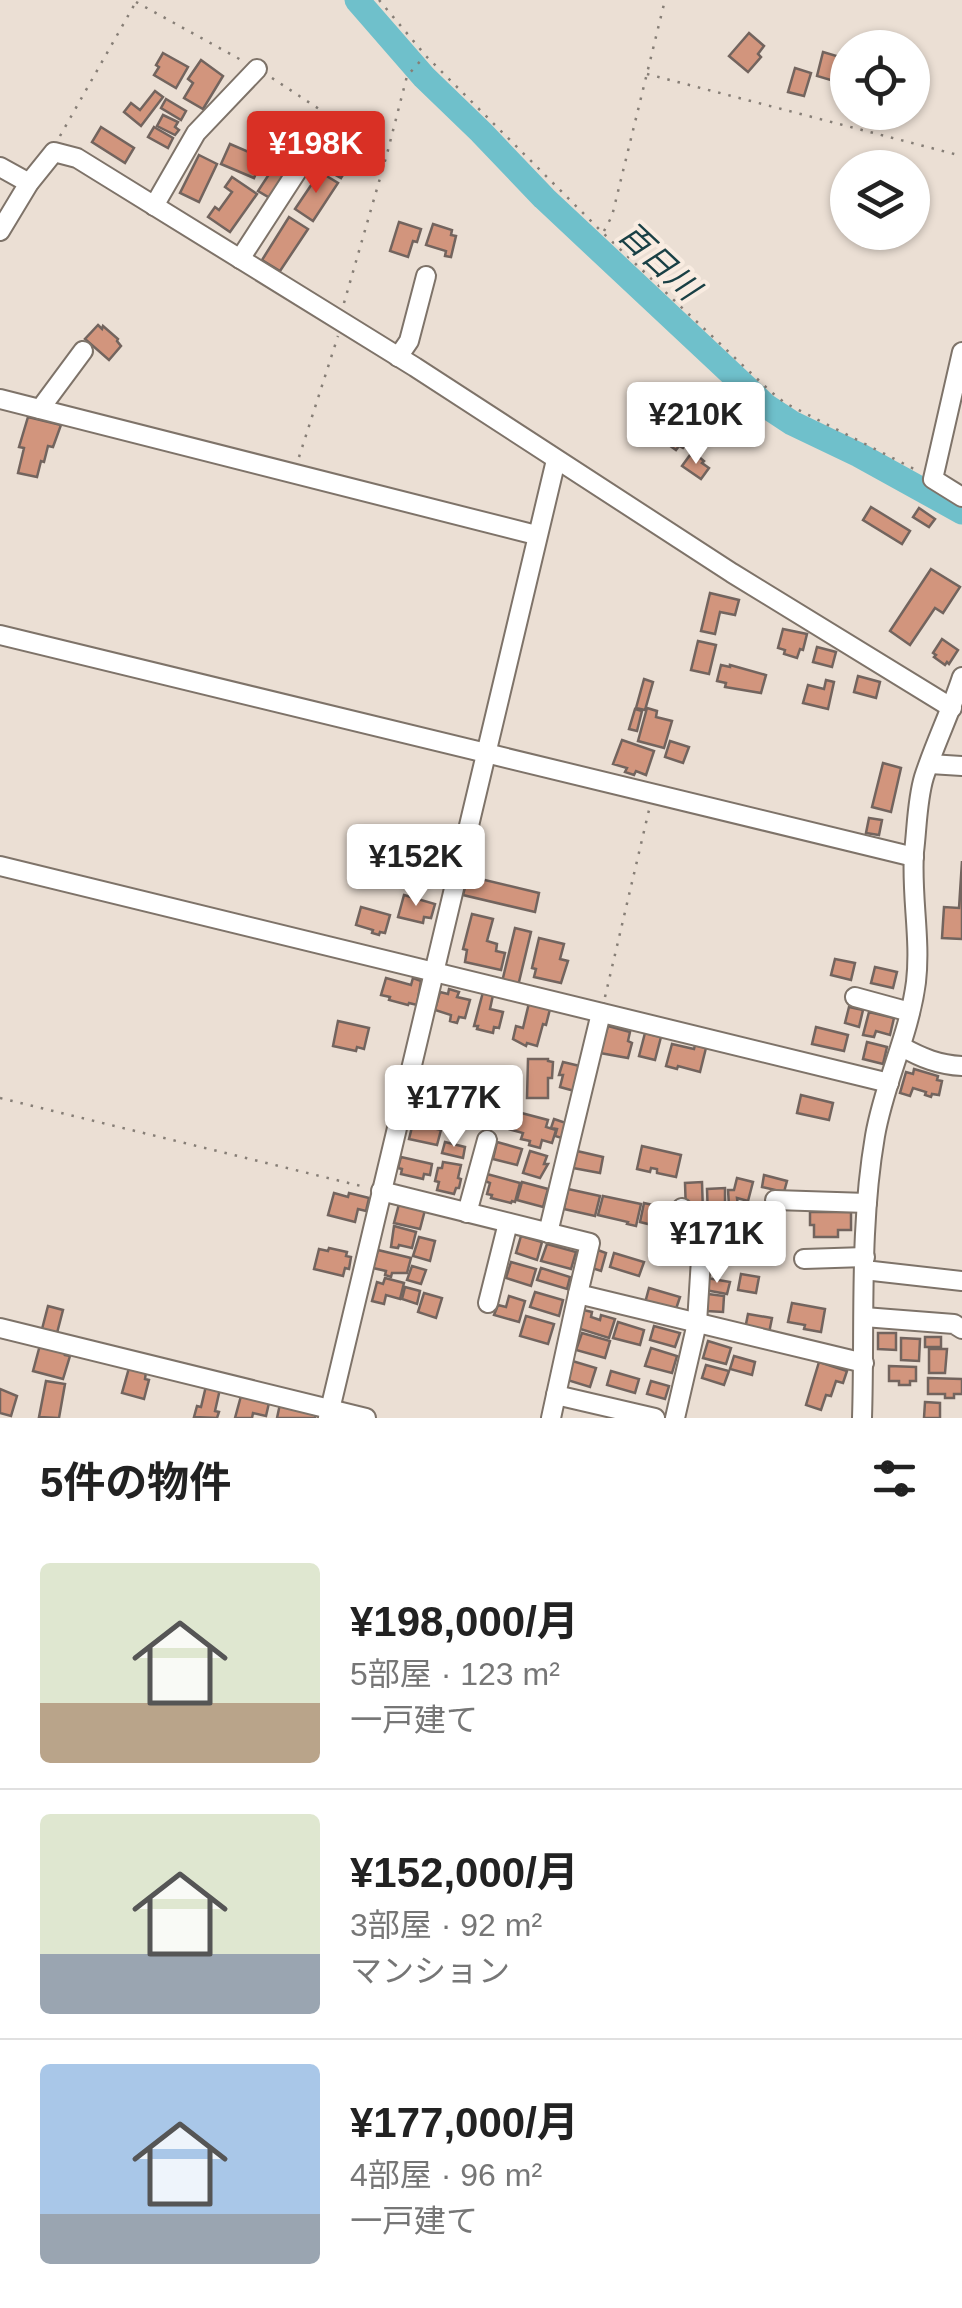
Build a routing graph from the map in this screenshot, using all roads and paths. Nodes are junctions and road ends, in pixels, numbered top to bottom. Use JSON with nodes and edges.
{"nodes":[{"id":1,"x":138,"y":0,"type":"edge"},
{"id":2,"x":379,"y":0,"type":"edge"},
{"id":3,"x":665,"y":0,"type":"edge"},
{"id":4,"x":426,"y":56,"type":"junction"},
{"id":5,"x":257,"y":68,"type":"dead end"},
{"id":6,"x":647,"y":74,"type":"junction"},
{"id":7,"x":312,"y":148,"type":"dead end"},
{"id":8,"x":54,"y":152,"type":"junction"},
{"id":9,"x":962,"y":156,"type":"edge"},
{"id":10,"x":0,"y":168,"type":"edge"},
{"id":11,"x":29,"y":183,"type":"junction"},
{"id":12,"x":154,"y":206,"type":"junction"},
{"id":13,"x":0,"y":231,"type":"edge"},
{"id":14,"x":603,"y":232,"type":"junction"},
{"id":15,"x":240,"y":259,"type":"junction"},
{"id":16,"x":426,"y":276,"type":"dead end"},
{"id":17,"x":339,"y":320,"type":"junction"},
{"id":18,"x":83,"y":351,"type":"dead end"},
{"id":19,"x":962,"y":352,"type":"edge"},
{"id":20,"x":398,"y":357,"type":"junction"},
{"id":21,"x":0,"y":400,"type":"edge"},
{"id":22,"x":40,"y":408,"type":"junction"},
{"id":23,"x":556,"y":460,"type":"junction"},
{"id":24,"x":294,"y":474,"type":"junction"},
{"id":25,"x":933,"y":479,"type":"junction"},
{"id":26,"x":962,"y":498,"type":"edge"},
{"id":27,"x":536,"y":535,"type":"junction"},
{"id":28,"x":0,"y":635,"type":"edge"},
{"id":29,"x":962,"y":677,"type":"edge"},
{"id":30,"x":952,"y":708,"type":"junction"},
{"id":31,"x":484,"y":754,"type":"junction"},
{"id":32,"x":930,"y":764,"type":"junction"},
{"id":33,"x":962,"y":766,"type":"edge"},
{"id":34,"x":652,"y":794,"type":"junction"},
{"id":35,"x":914,"y":857,"type":"junction"},
{"id":36,"x":0,"y":866,"type":"edge"},
{"id":37,"x":435,"y":972,"type":"junction"},
{"id":38,"x":855,"y":996,"type":"dead end"},
{"id":39,"x":910,"y":1012,"type":"junction"},
{"id":40,"x":601,"y":1013,"type":"junction"},
{"id":41,"x":902,"y":1047,"type":"junction"},
{"id":42,"x":962,"y":1066,"type":"edge"},
{"id":43,"x":889,"y":1083,"type":"junction"},
{"id":44,"x":0,"y":1098,"type":"edge"},
{"id":45,"x":487,"y":1140,"type":"dead end"},
{"id":46,"x":381,"y":1192,"type":"junction"},
{"id":47,"x":775,"y":1200,"type":"dead end"},
{"id":48,"x":867,"y":1203,"type":"junction"},
{"id":49,"x":682,"y":1208,"type":"dead end"},
{"id":50,"x":467,"y":1213,"type":"junction"},
{"id":51,"x":508,"y":1223,"type":"junction"},
{"id":52,"x":548,"y":1233,"type":"junction"},
{"id":53,"x":804,"y":1259,"type":"dead end"},
{"id":54,"x":864,"y":1264,"type":"junction"},
{"id":55,"x":962,"y":1281,"type":"edge"},
{"id":56,"x":578,"y":1294,"type":"junction"},
{"id":57,"x":488,"y":1304,"type":"dead end"},
{"id":58,"x":864,"y":1317,"type":"junction"},
{"id":59,"x":697,"y":1322,"type":"junction"},
{"id":60,"x":0,"y":1328,"type":"edge"},
{"id":61,"x":962,"y":1329,"type":"edge"},
{"id":62,"x":864,"y":1363,"type":"junction"},
{"id":63,"x":556,"y":1394,"type":"junction"},
{"id":64,"x":329,"y":1414,"type":"edge"},
{"id":65,"x":366,"y":1418,"type":"edge"},
{"id":66,"x":550,"y":1418,"type":"edge"},
{"id":67,"x":656,"y":1418,"type":"edge"},
{"id":68,"x":675,"y":1418,"type":"edge"},
{"id":69,"x":862,"y":1418,"type":"edge"}],
"edges":[{"from":1,"to":8,"type":"path"},
{"from":2,"to":4,"type":"path"},
{"from":3,"to":6,"type":"path"},
{"from":4,"to":14,"type":"path"},
{"from":4,"to":17,"type":"path"},
{"from":5,"to":12,"type":"street"},
{"from":6,"to":9,"type":"path"},
{"from":6,"to":14,"type":"path"},
{"from":7,"to":15,"type":"street"},
{"from":8,"to":11,"type":"street"},
{"from":8,"to":12,"type":"street"},
{"from":10,"to":11,"type":"street"},
{"from":11,"to":13,"type":"street"},
{"from":12,"to":15,"type":"street"},
{"from":14,"to":25,"type":"path"},
{"from":15,"to":17,"type":"street"},
{"from":16,"to":20,"type":"street"},
{"from":17,"to":20,"type":"street"},
{"from":17,"to":24,"type":"path"},
{"from":18,"to":22,"type":"street"},
{"from":19,"to":25,"type":"street"},
{"from":20,"to":23,"type":"street"},
{"from":21,"to":22,"type":"street"},
{"from":22,"to":24,"type":"street"},
{"from":23,"to":27,"type":"street"},
{"from":23,"to":30,"type":"street"},
{"from":24,"to":27,"type":"street"},
{"from":25,"to":26,"type":"street"},
{"from":27,"to":31,"type":"street"},
{"from":28,"to":31,"type":"street"},
{"from":29,"to":30,"type":"street"},
{"from":30,"to":32,"type":"street"},
{"from":31,"to":34,"type":"street"},
{"from":31,"to":37,"type":"street"},
{"from":32,"to":33,"type":"street"},
{"from":32,"to":35,"type":"street"},
{"from":34,"to":35,"type":"street"},
{"from":34,"to":40,"type":"path"},
{"from":35,"to":39,"type":"street"},
{"from":36,"to":37,"type":"street"},
{"from":37,"to":40,"type":"street"},
{"from":37,"to":46,"type":"street"},
{"from":38,"to":39,"type":"street"},
{"from":39,"to":41,"type":"street"},
{"from":40,"to":43,"type":"street"},
{"from":40,"to":52,"type":"street"},
{"from":41,"to":42,"type":"street"},
{"from":41,"to":43,"type":"street"},
{"from":43,"to":48,"type":"street"},
{"from":44,"to":46,"type":"path"},
{"from":45,"to":50,"type":"street"},
{"from":46,"to":50,"type":"street"},
{"from":46,"to":64,"type":"street"},
{"from":47,"to":48,"type":"street"},
{"from":48,"to":54,"type":"street"},
{"from":49,"to":59,"type":"street"},
{"from":50,"to":51,"type":"street"},
{"from":51,"to":52,"type":"street"},
{"from":51,"to":57,"type":"street"},
{"from":52,"to":56,"type":"street"},
{"from":53,"to":54,"type":"street"},
{"from":54,"to":55,"type":"street"},
{"from":54,"to":58,"type":"street"},
{"from":56,"to":59,"type":"street"},
{"from":56,"to":63,"type":"street"},
{"from":58,"to":61,"type":"street"},
{"from":58,"to":62,"type":"street"},
{"from":59,"to":62,"type":"street"},
{"from":59,"to":68,"type":"street"},
{"from":60,"to":64,"type":"street"},
{"from":62,"to":69,"type":"street"},
{"from":63,"to":66,"type":"street"},
{"from":63,"to":67,"type":"street"},
{"from":64,"to":65,"type":"street"}]}
